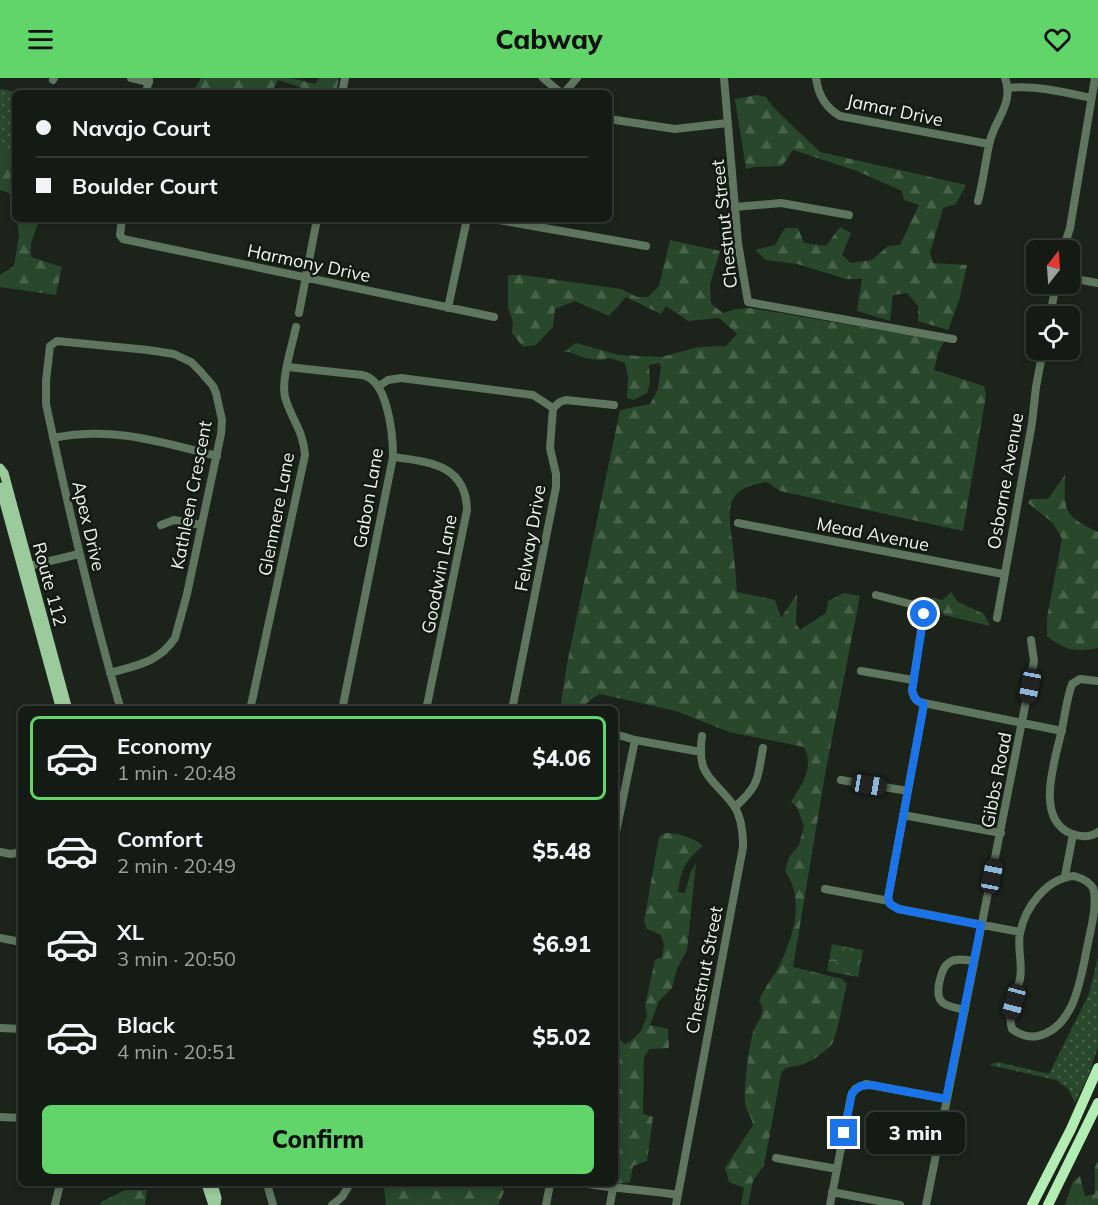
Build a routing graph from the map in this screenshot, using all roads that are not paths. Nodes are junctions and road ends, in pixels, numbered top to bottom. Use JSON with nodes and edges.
{"nodes":[{"id":1,"x":131,"y":78,"type":"edge"},
{"id":2,"x":543,"y":78,"type":"edge"},
{"id":3,"x":577,"y":78,"type":"edge"},
{"id":4,"x":724,"y":78,"type":"edge"},
{"id":5,"x":816,"y":78,"type":"edge"},
{"id":6,"x":1005,"y":78,"type":"edge"},
{"id":7,"x":1095,"y":78,"type":"edge"},
{"id":8,"x":149,"y":80,"type":"edge"},
{"id":9,"x":1009,"y":88,"type":"junction"},
{"id":10,"x":558,"y":90,"type":"edge"},
{"id":11,"x":565,"y":90,"type":"edge"},
{"id":12,"x":1091,"y":98,"type":"junction"},
{"id":13,"x":612,"y":119,"type":"edge"},
{"id":14,"x":727,"y":123,"type":"junction"},
{"id":15,"x":989,"y":144,"type":"junction"},
{"id":16,"x":978,"y":201,"type":"dead end"},
{"id":17,"x":735,"y":207,"type":"junction"},
{"id":18,"x":849,"y":215,"type":"dead end"},
{"id":19,"x":122,"y":222,"type":"edge"},
{"id":20,"x":316,"y":222,"type":"edge"},
{"id":21,"x":466,"y":222,"type":"edge"},
{"id":22,"x":510,"y":222,"type":"edge"},
{"id":23,"x":1066,"y":240,"type":"edge"},
{"id":24,"x":646,"y":246,"type":"dead end"},
{"id":25,"x":306,"y":277,"type":"junction"},
{"id":26,"x":1080,"y":280,"type":"edge"},
{"id":27,"x":1098,"y":283,"type":"edge"},
{"id":28,"x":448,"y":308,"type":"junction"},
{"id":29,"x":299,"y":314,"type":"dead end"},
{"id":30,"x":494,"y":317,"type":"dead end"},
{"id":31,"x":296,"y":327,"type":"dead end"},
{"id":32,"x":953,"y":339,"type":"dead end"},
{"id":33,"x":50,"y":346,"type":"joint"},
{"id":34,"x":1041,"y":360,"type":"edge"},
{"id":35,"x":288,"y":367,"type":"junction"},
{"id":36,"x":379,"y":386,"type":"junction"},
{"id":37,"x":614,"y":405,"type":"dead end"},
{"id":38,"x":554,"y":408,"type":"junction"},
{"id":39,"x":53,"y":438,"type":"junction"},
{"id":40,"x":217,"y":456,"type":"junction"},
{"id":41,"x":393,"y":457,"type":"junction"},
{"id":42,"x":0,"y":468,"type":"edge"},
{"id":43,"x":0,"y":487,"type":"edge"},
{"id":44,"x":738,"y":523,"type":"dead end"},
{"id":45,"x":161,"y":525,"type":"dead end"},
{"id":46,"x":201,"y":525,"type":"junction"},
{"id":47,"x":79,"y":554,"type":"junction"},
{"id":48,"x":25,"y":566,"type":"junction"},
{"id":49,"x":1003,"y":574,"type":"junction"},
{"id":50,"x":876,"y":595,"type":"dead end"},
{"id":51,"x":997,"y":618,"type":"dead end"},
{"id":52,"x":1031,"y":640,"type":"dead end"},
{"id":53,"x":861,"y":671,"type":"dead end"},
{"id":54,"x":110,"y":673,"type":"junction"},
{"id":55,"x":913,"y":680,"type":"junction"},
{"id":56,"x":1098,"y":681,"type":"edge"},
{"id":57,"x":920,"y":702,"type":"junction"},
{"id":58,"x":60,"y":706,"type":"edge"},
{"id":59,"x":67,"y":706,"type":"edge"},
{"id":60,"x":120,"y":706,"type":"edge"},
{"id":61,"x":251,"y":706,"type":"edge"},
{"id":62,"x":343,"y":706,"type":"edge"},
{"id":63,"x":427,"y":706,"type":"edge"},
{"id":64,"x":513,"y":706,"type":"edge"},
{"id":65,"x":1023,"y":723,"type":"junction"},
{"id":66,"x":1062,"y":731,"type":"junction"},
{"id":67,"x":618,"y":735,"type":"edge"},
{"id":68,"x":702,"y":736,"type":"dead end"},
{"id":69,"x":635,"y":740,"type":"junction"},
{"id":70,"x":764,"y":748,"type":"dead end"},
{"id":71,"x":700,"y":752,"type":"junction"},
{"id":72,"x":841,"y":780,"type":"dead end"},
{"id":73,"x":908,"y":791,"type":"junction"},
{"id":74,"x":735,"y":807,"type":"junction"},
{"id":75,"x":903,"y":815,"type":"junction"},
{"id":76,"x":618,"y":822,"type":"edge"},
{"id":77,"x":1098,"y":832,"type":"edge"},
{"id":78,"x":1001,"y":834,"type":"junction"},
{"id":79,"x":1073,"y":834,"type":"junction"},
{"id":80,"x":0,"y":852,"type":"edge"},
{"id":81,"x":18,"y":853,"type":"edge"},
{"id":82,"x":1065,"y":876,"type":"junction"},
{"id":83,"x":825,"y":889,"type":"dead end"},
{"id":84,"x":890,"y":903,"type":"junction"},
{"id":85,"x":981,"y":925,"type":"junction"},
{"id":86,"x":1020,"y":932,"type":"junction"},
{"id":87,"x":0,"y":938,"type":"edge"},
{"id":88,"x":18,"y":941,"type":"edge"},
{"id":89,"x":974,"y":961,"type":"junction"},
{"id":90,"x":965,"y":1010,"type":"junction"},
{"id":91,"x":0,"y":1028,"type":"edge"},
{"id":92,"x":18,"y":1029,"type":"edge"},
{"id":93,"x":1098,"y":1068,"type":"edge"},
{"id":94,"x":946,"y":1099,"type":"junction"},
{"id":95,"x":1098,"y":1103,"type":"edge"},
{"id":96,"x":0,"y":1118,"type":"edge"},
{"id":97,"x":18,"y":1118,"type":"edge"},
{"id":98,"x":776,"y":1158,"type":"dead end"},
{"id":99,"x":837,"y":1169,"type":"junction"},
{"id":100,"x":60,"y":1186,"type":"edge"},
{"id":101,"x":207,"y":1186,"type":"edge"},
{"id":102,"x":214,"y":1186,"type":"edge"},
{"id":103,"x":268,"y":1186,"type":"edge"},
{"id":104,"x":349,"y":1186,"type":"edge"},
{"id":105,"x":550,"y":1186,"type":"edge"},
{"id":106,"x":600,"y":1186,"type":"edge"},
{"id":107,"x":613,"y":1188,"type":"junction"},
{"id":108,"x":832,"y":1192,"type":"junction"},
{"id":109,"x":678,"y":1195,"type":"junction"},
{"id":110,"x":55,"y":1205,"type":"edge"},
{"id":111,"x":215,"y":1205,"type":"edge"},
{"id":112,"x":273,"y":1205,"type":"edge"},
{"id":113,"x":332,"y":1205,"type":"edge"},
{"id":114,"x":546,"y":1205,"type":"edge"},
{"id":115,"x":610,"y":1205,"type":"edge"},
{"id":116,"x":676,"y":1205,"type":"edge"},
{"id":117,"x":830,"y":1205,"type":"edge"},
{"id":118,"x":900,"y":1205,"type":"edge"},
{"id":119,"x":926,"y":1205,"type":"edge"},
{"id":120,"x":1032,"y":1205,"type":"edge"},
{"id":121,"x":1048,"y":1205,"type":"edge"}],
"edges":[{"from":1,"to":8,"type":"street"},
{"from":2,"to":10,"type":"street"},
{"from":3,"to":11,"type":"street"},
{"from":4,"to":14,"type":"street","name":"Chestnut Street"},
{"from":5,"to":15,"type":"street","name":"Jamar Drive"},
{"from":6,"to":9,"type":"street"},
{"from":7,"to":12,"type":"street"},
{"from":9,"to":12,"type":"street"},
{"from":9,"to":15,"type":"street"},
{"from":12,"to":23,"type":"street"},
{"from":13,"to":14,"type":"street"},
{"from":14,"to":17,"type":"street","name":"Chestnut Street"},
{"from":15,"to":16,"type":"street"},
{"from":17,"to":18,"type":"street"},
{"from":17,"to":32,"type":"street","name":"Chestnut Street"},
{"from":19,"to":25,"type":"street","name":"Harmony Drive"},
{"from":20,"to":25,"type":"street"},
{"from":21,"to":28,"type":"street"},
{"from":22,"to":24,"type":"street"},
{"from":25,"to":28,"type":"street","name":"Harmony Drive"},
{"from":25,"to":29,"type":"street"},
{"from":26,"to":27,"type":"street"},
{"from":28,"to":30,"type":"street","name":"Harmony Drive"},
{"from":31,"to":35,"type":"street","name":"Glenmere Lane"},
{"from":33,"to":39,"type":"street","name":"Apex Drive"},
{"from":33,"to":40,"type":"street","name":"Kathleen Crescent"},
{"from":34,"to":49,"type":"street","name":"Osborne Avenue"},
{"from":35,"to":36,"type":"street"},
{"from":35,"to":61,"type":"street","name":"Glenmere Lane"},
{"from":36,"to":38,"type":"street"},
{"from":36,"to":41,"type":"street","name":"Gabon Lane"},
{"from":37,"to":38,"type":"street"},
{"from":38,"to":64,"type":"street","name":"Felway Drive"},
{"from":39,"to":40,"type":"street"},
{"from":39,"to":47,"type":"street","name":"Apex Drive"},
{"from":40,"to":46,"type":"street","name":"Kathleen Crescent"},
{"from":41,"to":62,"type":"street","name":"Gabon Lane"},
{"from":41,"to":63,"type":"street","name":"Goodwin Lane"},
{"from":42,"to":48,"type":"main road","name":"Route 112"},
{"from":43,"to":48,"type":"main road","name":"Route 112"},
{"from":44,"to":49,"type":"street","name":"Mead Avenue"},
{"from":45,"to":46,"type":"street"},
{"from":46,"to":54,"type":"street","name":"Kathleen Crescent"},
{"from":47,"to":48,"type":"street"},
{"from":47,"to":54,"type":"street","name":"Apex Drive"},
{"from":48,"to":58,"type":"main road","name":"Route 112"},
{"from":48,"to":59,"type":"main road","name":"Route 112"},
{"from":49,"to":51,"type":"street","name":"Osborne Avenue"},
{"from":50,"to":55,"type":"street"},
{"from":52,"to":65,"type":"street","name":"Gibbs Road"},
{"from":53,"to":55,"type":"street"},
{"from":54,"to":60,"type":"street","name":"Apex Drive"},
{"from":55,"to":57,"type":"street"},
{"from":56,"to":66,"type":"street"},
{"from":57,"to":65,"type":"street"},
{"from":57,"to":73,"type":"street"},
{"from":65,"to":66,"type":"street"},
{"from":65,"to":78,"type":"street","name":"Gibbs Road"},
{"from":66,"to":79,"type":"street"},
{"from":67,"to":69,"type":"street"},
{"from":68,"to":71,"type":"street","name":"Chestnut Street"},
{"from":69,"to":71,"type":"street"},
{"from":69,"to":76,"type":"street"},
{"from":70,"to":74,"type":"street"},
{"from":71,"to":74,"type":"street","name":"Chestnut Street"},
{"from":72,"to":73,"type":"street"},
{"from":73,"to":75,"type":"street"},
{"from":74,"to":109,"type":"street","name":"Chestnut Street"},
{"from":75,"to":78,"type":"street"},
{"from":75,"to":84,"type":"street"},
{"from":77,"to":79,"type":"street"},
{"from":78,"to":85,"type":"street","name":"Gibbs Road"},
{"from":79,"to":82,"type":"street"},
{"from":80,"to":81,"type":"street"},
{"from":82,"to":86,"type":"street"},
{"from":82,"to":86,"type":"street"},
{"from":83,"to":84,"type":"street"},
{"from":84,"to":85,"type":"street"},
{"from":85,"to":86,"type":"street"},
{"from":85,"to":89,"type":"street","name":"Gibbs Road"},
{"from":87,"to":88,"type":"street"},
{"from":89,"to":90,"type":"street","name":"Gibbs Road"},
{"from":89,"to":90,"type":"street"},
{"from":90,"to":94,"type":"street","name":"Gibbs Road"},
{"from":91,"to":92,"type":"street"},
{"from":93,"to":120,"type":"highway"},
{"from":94,"to":99,"type":"street"},
{"from":94,"to":119,"type":"street","name":"Gibbs Road"},
{"from":95,"to":121,"type":"highway"},
{"from":96,"to":97,"type":"street"},
{"from":98,"to":99,"type":"street"},
{"from":99,"to":108,"type":"street"},
{"from":100,"to":110,"type":"street"},
{"from":101,"to":111,"type":"main road"},
{"from":102,"to":111,"type":"main road"},
{"from":103,"to":112,"type":"street"},
{"from":104,"to":113,"type":"street"},
{"from":105,"to":114,"type":"street"},
{"from":106,"to":107,"type":"street"},
{"from":107,"to":109,"type":"street"},
{"from":107,"to":115,"type":"street"},
{"from":108,"to":117,"type":"street"},
{"from":108,"to":118,"type":"street"},
{"from":109,"to":116,"type":"street","name":"Chestnut Street"}]}
